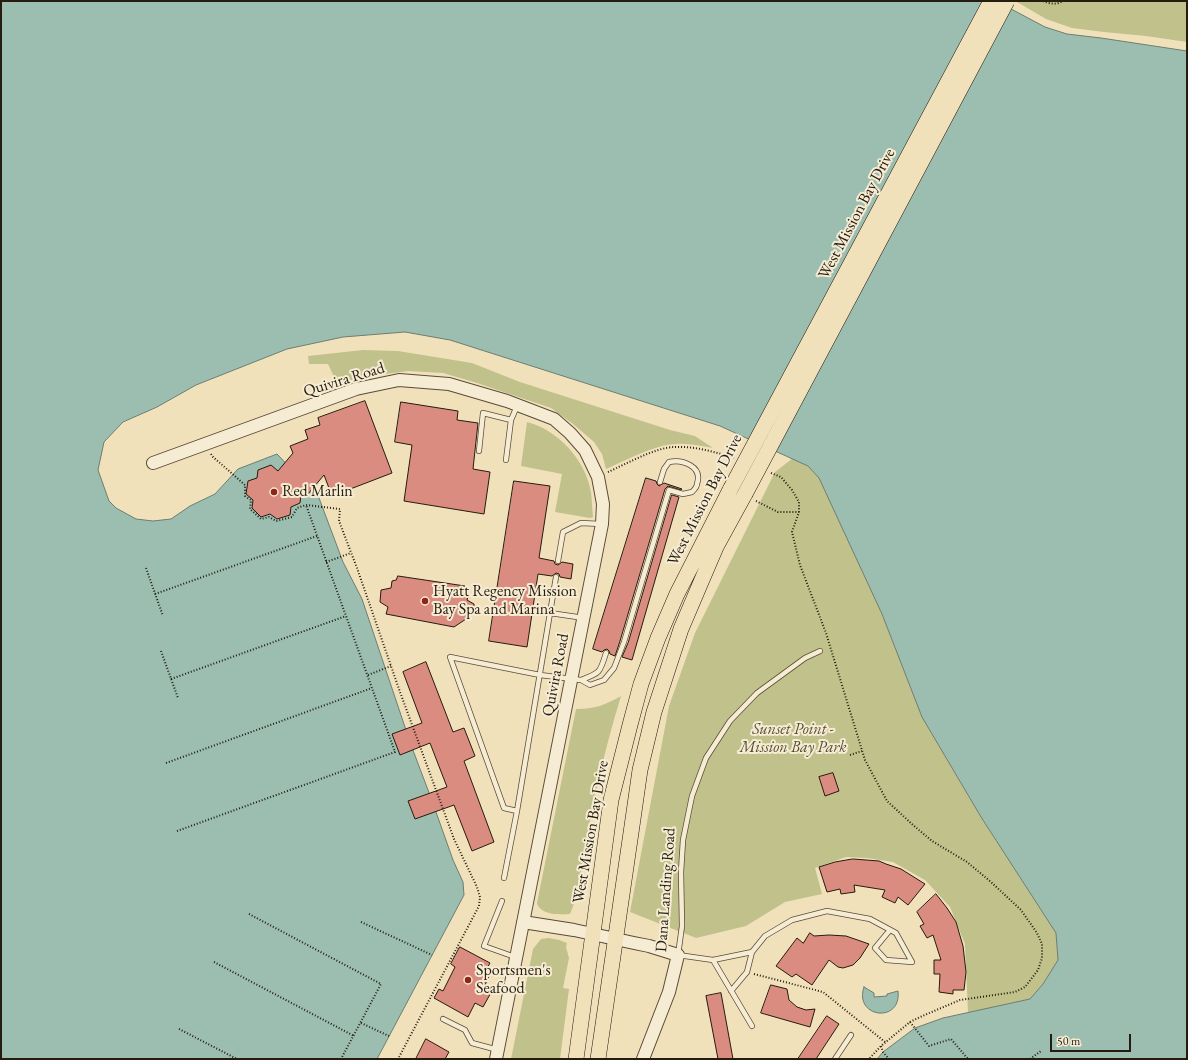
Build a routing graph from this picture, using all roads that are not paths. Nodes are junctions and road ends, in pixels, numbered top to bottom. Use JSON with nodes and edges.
{"nodes":[{"id":1,"x":991,"y":1,"type":"edge"},
{"id":2,"x":1008,"y":1,"type":"edge"},
{"id":3,"x":518,"y":405,"type":"junction"},
{"id":4,"x":511,"y":420,"type":"junction"},
{"id":5,"x":479,"y":451,"type":"dead end"},
{"id":6,"x":506,"y":460,"type":"dead end"},
{"id":7,"x":153,"y":463,"type":"dead end"},
{"id":8,"x":660,"y":482,"type":"dead end"},
{"id":9,"x":743,"y":494,"type":"junction"},
{"id":10,"x":602,"y":524,"type":"junction"},
{"id":11,"x":558,"y":561,"type":"dead end"},
{"id":12,"x":556,"y":577,"type":"dead end"},
{"id":13,"x":550,"y":613,"type":"junction"},
{"id":14,"x":584,"y":618,"type":"junction"},
{"id":15,"x":820,"y":651,"type":"dead end"},
{"id":16,"x":606,"y":653,"type":"dead end"},
{"id":17,"x":540,"y":675,"type":"junction"},
{"id":18,"x":576,"y":680,"type":"junction"},
{"id":19,"x":517,"y":811,"type":"junction"},
{"id":20,"x":504,"y":878,"type":"dead end"},
{"id":21,"x":502,"y":900,"type":"dead end"},
{"id":22,"x":524,"y":922,"type":"junction"},
{"id":23,"x":890,"y":930,"type":"junction"},
{"id":24,"x":592,"y":934,"type":"junction"},
{"id":25,"x":616,"y":939,"type":"junction"},
{"id":26,"x":752,"y":952,"type":"junction"},
{"id":27,"x":678,"y":956,"type":"junction"},
{"id":28,"x":516,"y":958,"type":"junction"},
{"id":29,"x":713,"y":960,"type":"junction"},
{"id":30,"x":731,"y":991,"type":"junction"},
{"id":31,"x":443,"y":1019,"type":"dead end"},
{"id":32,"x":752,"y":1026,"type":"dead end"},
{"id":33,"x":851,"y":1035,"type":"dead end"},
{"id":34,"x":497,"y":1054,"type":"edge"},
{"id":35,"x":576,"y":1059,"type":"edge"},
{"id":36,"x":598,"y":1059,"type":"edge"},
{"id":37,"x":643,"y":1059,"type":"edge"},
{"id":38,"x":835,"y":1059,"type":"edge"}],
"edges":[{"from":1,"to":9,"type":"main road","name":"West Mission Bay Drive","bridge":true},
{"from":2,"to":9,"type":"main road","name":"West Mission Bay Drive","bridge":true},
{"from":3,"to":4,"type":"lane"},
{"from":3,"to":7,"type":"street","name":"Quivira Road"},
{"from":3,"to":10,"type":"street","name":"Quivira Road"},
{"from":4,"to":5,"type":"lane"},
{"from":4,"to":6,"type":"lane"},
{"from":8,"to":18,"type":"lane"},
{"from":9,"to":24,"type":"main road","name":"West Mission Bay Drive"},
{"from":9,"to":25,"type":"main road","name":"West Mission Bay Drive"},
{"from":10,"to":11,"type":"lane"},
{"from":10,"to":14,"type":"street","name":"Quivira Road"},
{"from":12,"to":13,"type":"lane"},
{"from":13,"to":14,"type":"lane"},
{"from":13,"to":17,"type":"lane"},
{"from":14,"to":18,"type":"street","name":"Quivira Road"},
{"from":15,"to":27,"type":"lane","name":"Dana Landing Road"},
{"from":16,"to":18,"type":"lane"},
{"from":17,"to":18,"type":"lane"},
{"from":17,"to":19,"type":"lane"},
{"from":17,"to":19,"type":"lane"},
{"from":18,"to":22,"type":"street","name":"Quivira Road"},
{"from":19,"to":20,"type":"lane"},
{"from":21,"to":28,"type":"lane"},
{"from":22,"to":24,"type":"street"},
{"from":22,"to":28,"type":"street","name":"Quivira Road"},
{"from":23,"to":23,"type":"lane"},
{"from":23,"to":26,"type":"lane"},
{"from":24,"to":25,"type":"street"},
{"from":24,"to":35,"type":"main road","name":"West Mission Bay Drive"},
{"from":25,"to":27,"type":"street"},
{"from":25,"to":36,"type":"main road","name":"West Mission Bay Drive"},
{"from":26,"to":29,"type":"lane"},
{"from":26,"to":30,"type":"lane"},
{"from":27,"to":29,"type":"lane"},
{"from":27,"to":37,"type":"street","name":"Dana Landing Road"},
{"from":28,"to":34,"type":"street","name":"Quivira Road"},
{"from":29,"to":30,"type":"lane"},
{"from":30,"to":32,"type":"lane"},
{"from":31,"to":34,"type":"lane"},
{"from":33,"to":38,"type":"lane"}]}
